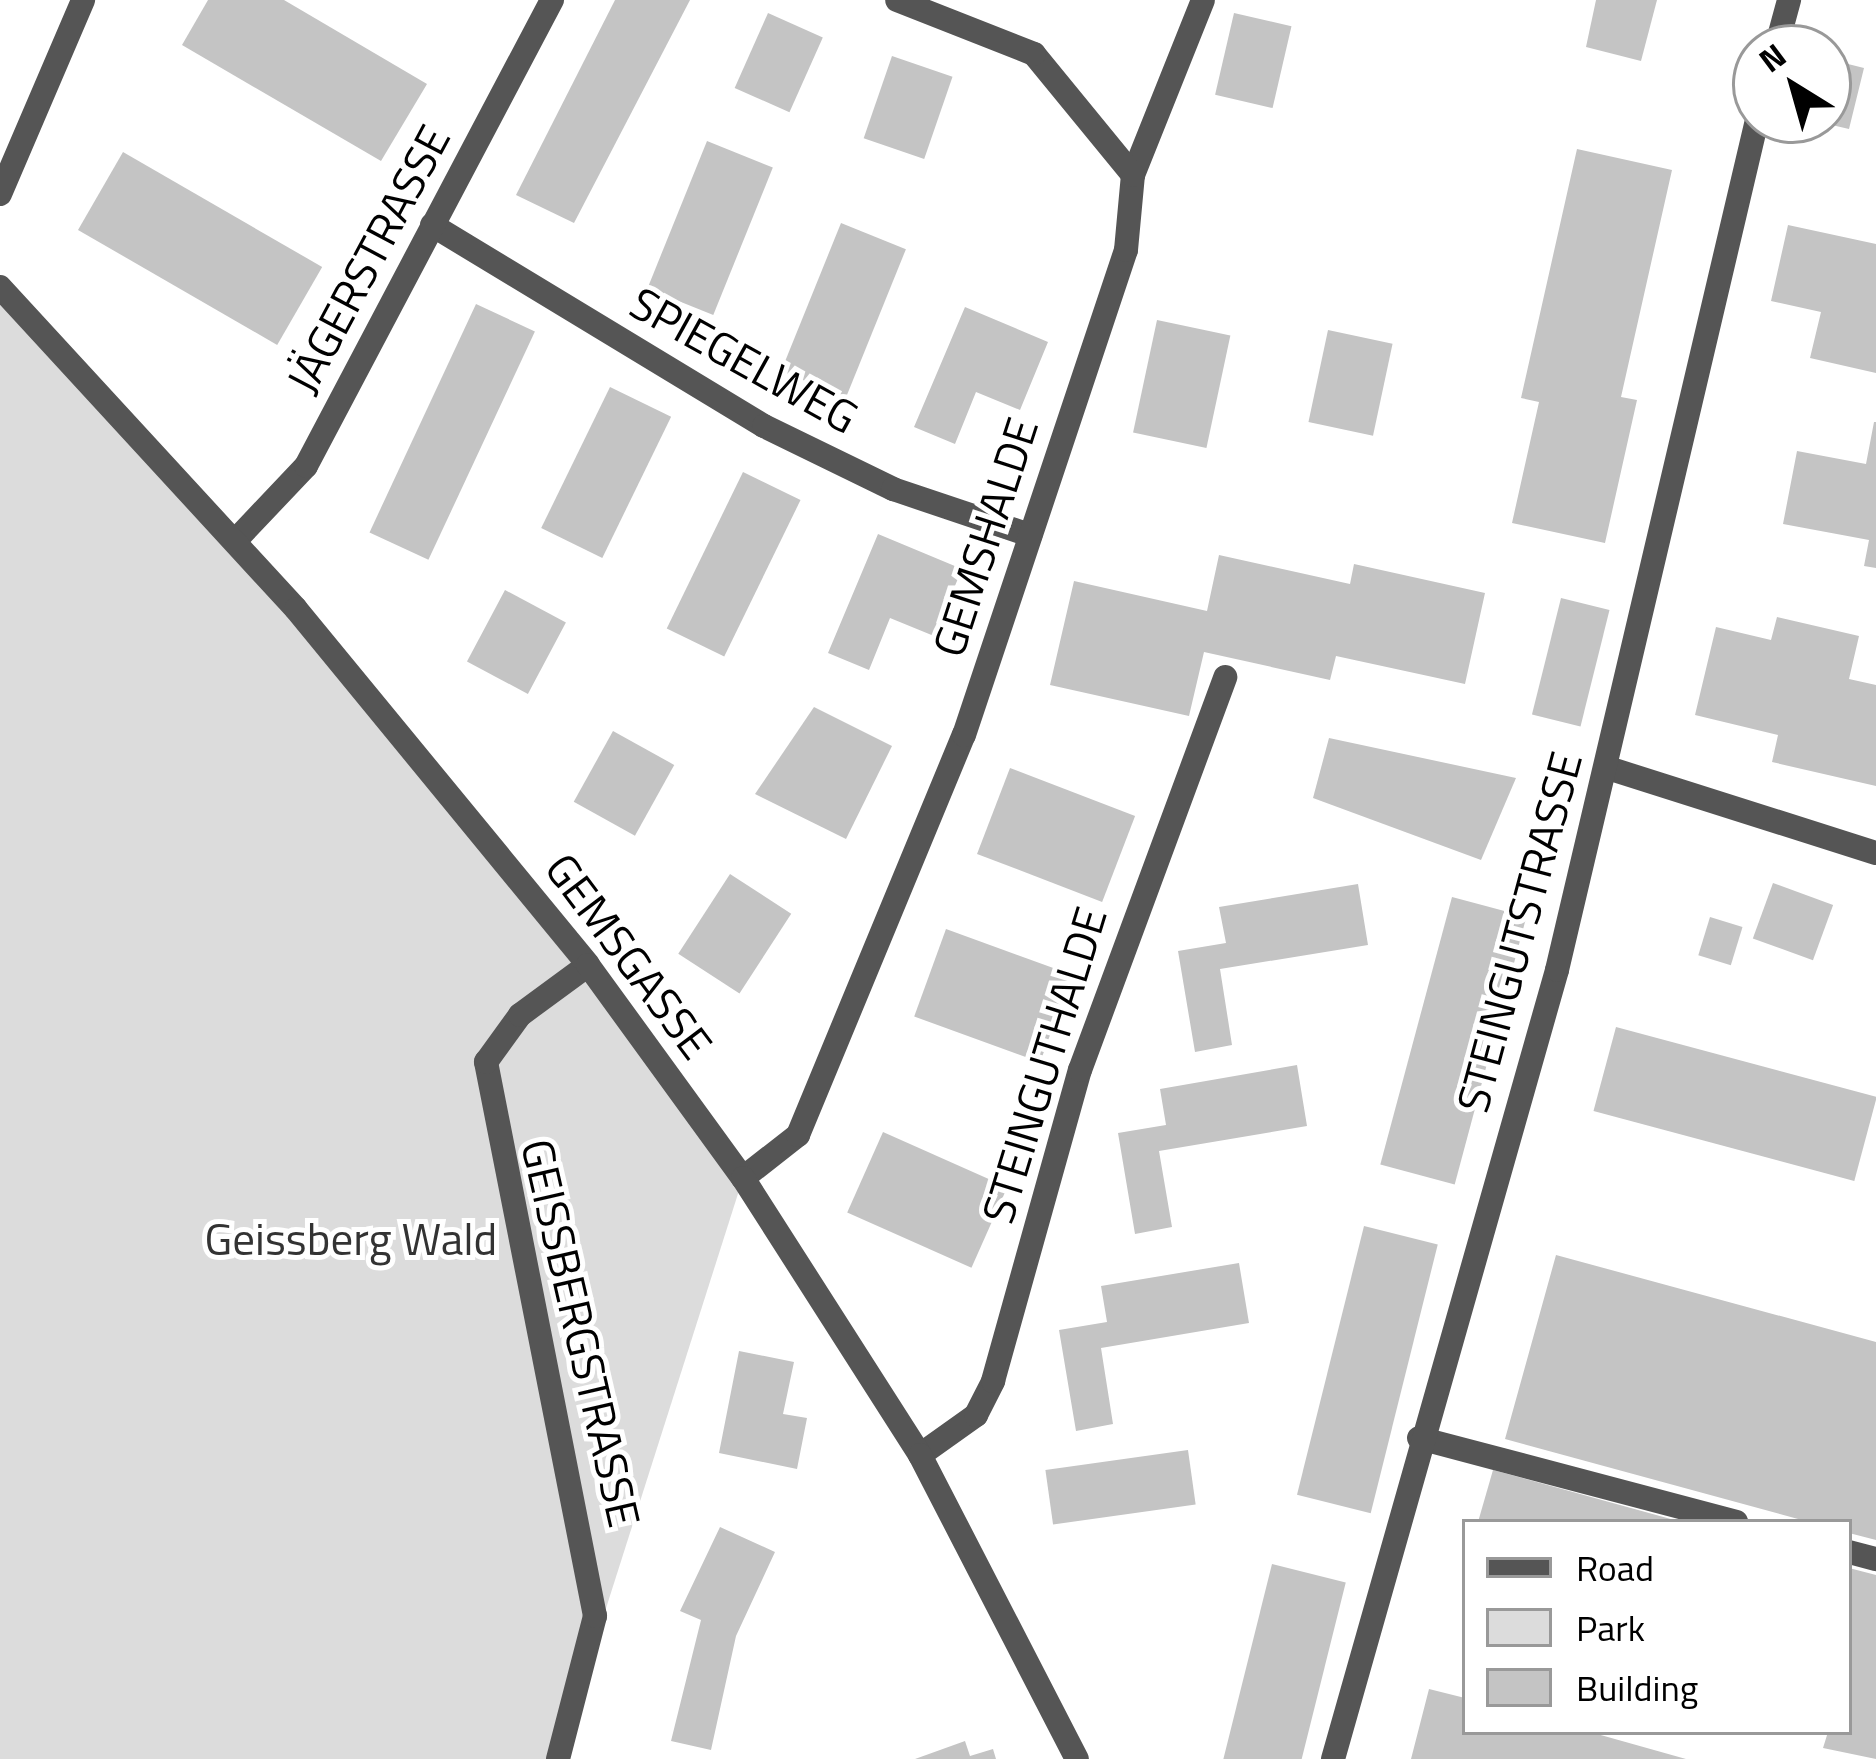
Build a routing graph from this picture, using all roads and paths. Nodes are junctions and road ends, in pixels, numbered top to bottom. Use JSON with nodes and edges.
{"nodes":[{"id":1,"x":83,"y":0,"type":"edge"},
{"id":2,"x":552,"y":0,"type":"edge"},
{"id":3,"x":897,"y":0,"type":"edge"},
{"id":4,"x":1203,"y":0,"type":"edge"},
{"id":5,"x":1751,"y":144,"type":"edge"},
{"id":6,"x":1133,"y":175,"type":"junction"},
{"id":7,"x":0,"y":194,"type":"edge"},
{"id":8,"x":432,"y":225,"type":"junction"},
{"id":9,"x":0,"y":287,"type":"edge"},
{"id":10,"x":1030,"y":535,"type":"junction"},
{"id":11,"x":235,"y":541,"type":"junction"},
{"id":12,"x":1225,"y":677,"type":"dead end"},
{"id":13,"x":1608,"y":768,"type":"junction"},
{"id":14,"x":1876,"y":853,"type":"edge"},
{"id":15,"x":588,"y":964,"type":"junction"},
{"id":16,"x":743,"y":1178,"type":"junction"},
{"id":17,"x":1420,"y":1438,"type":"junction"},
{"id":18,"x":920,"y":1455,"type":"junction"},
{"id":19,"x":1725,"y":1519,"type":"edge"},
{"id":20,"x":558,"y":1759,"type":"edge"},
{"id":21,"x":1077,"y":1759,"type":"edge"},
{"id":22,"x":1333,"y":1759,"type":"edge"}],
"edges":[{"from":1,"to":7,"type":"street"},
{"from":2,"to":8,"type":"street","name":"JÄGERSTRASSE"},
{"from":3,"to":6,"type":"street"},
{"from":4,"to":6,"type":"street","name":"GEMSHALDE"},
{"from":5,"to":13,"type":"street","name":"STEINGUTSTRASSE"},
{"from":6,"to":10,"type":"street","name":"GEMSHALDE"},
{"from":8,"to":10,"type":"street","name":"SPIEGELWEG"},
{"from":8,"to":11,"type":"street","name":"JÄGERSTRASSE"},
{"from":9,"to":11,"type":"street","name":"GEMSGASSE"},
{"from":10,"to":16,"type":"street","name":"GEMSHALDE"},
{"from":11,"to":15,"type":"street","name":"GEMSGASSE"},
{"from":12,"to":18,"type":"street","name":"STEINGUTHALDE"},
{"from":13,"to":14,"type":"street"},
{"from":13,"to":17,"type":"street","name":"STEINGUTSTRASSE"},
{"from":15,"to":16,"type":"street","name":"GEMSGASSE"},
{"from":15,"to":20,"type":"street","name":"GEISSBERGSTRASSE"},
{"from":16,"to":18,"type":"street","name":"GEMSGASSE"},
{"from":17,"to":19,"type":"street"},
{"from":17,"to":22,"type":"street","name":"STEINGUTSTRASSE"},
{"from":18,"to":21,"type":"street","name":"GEMSGASSE"}]}
